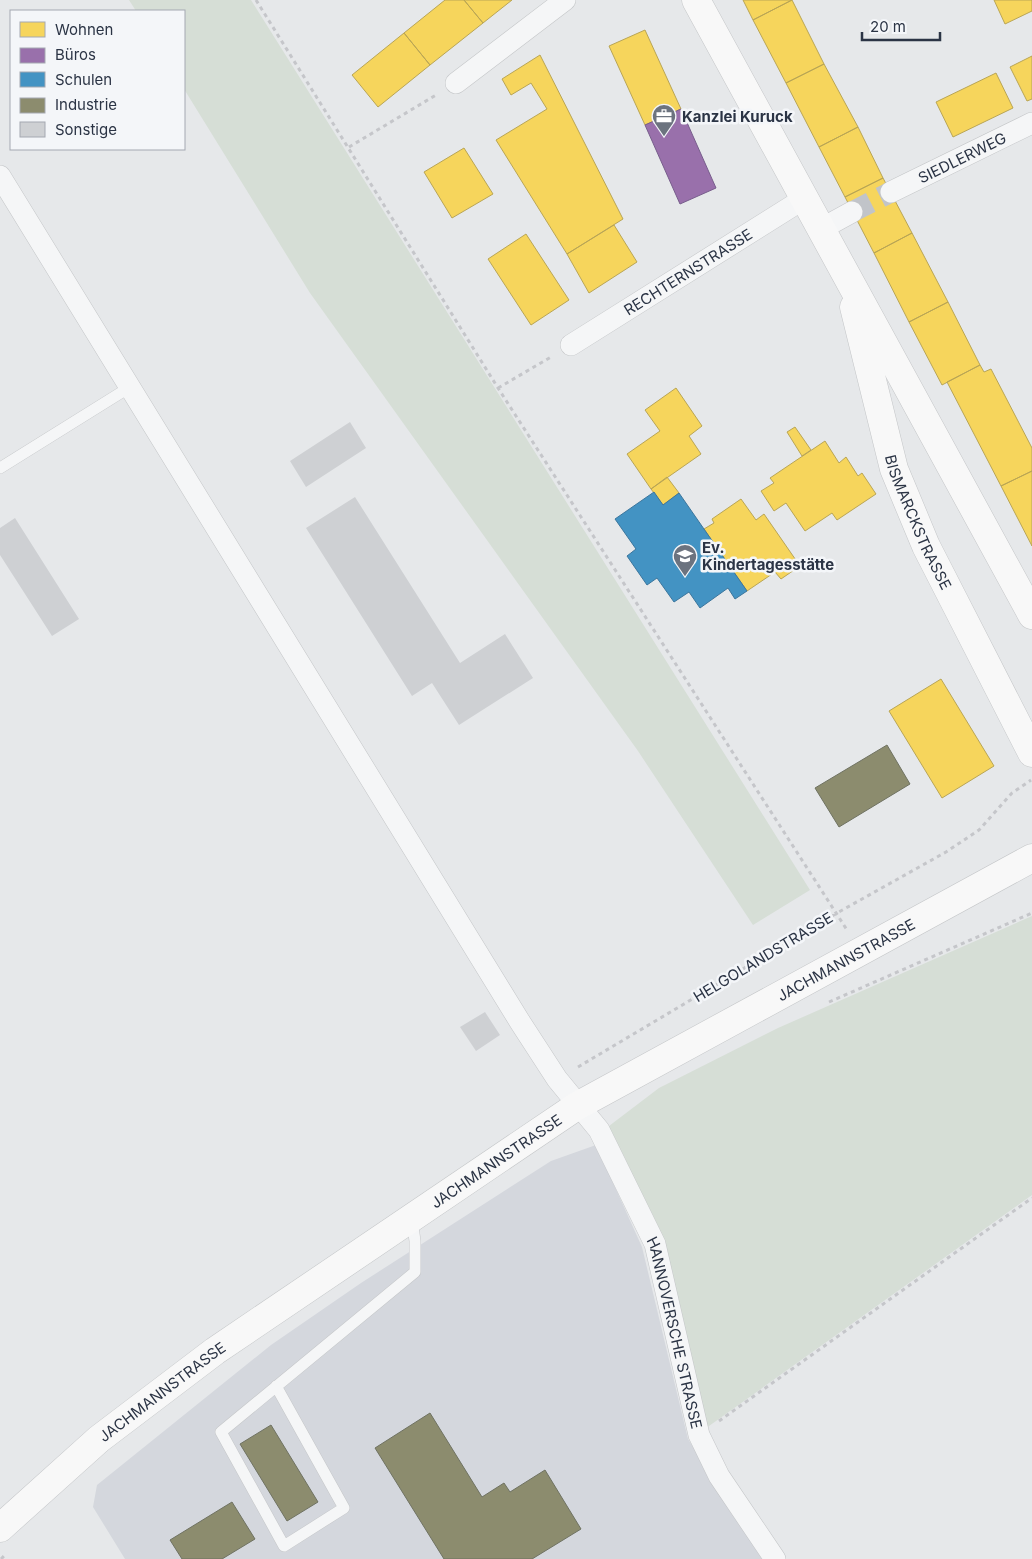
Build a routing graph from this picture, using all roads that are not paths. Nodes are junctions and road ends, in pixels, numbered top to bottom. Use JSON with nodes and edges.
{"nodes":[{"id":1,"x":565,"y":0,"type":"edge"},
{"id":2,"x":696,"y":0,"type":"edge"},
{"id":3,"x":456,"y":83,"type":"road end"},
{"id":4,"x":1032,"y":124,"type":"edge"},
{"id":5,"x":0,"y":176,"type":"edge"},
{"id":6,"x":891,"y":192,"type":"tunnel mouth"},
{"id":7,"x":805,"y":198,"type":"junction"},
{"id":8,"x":852,"y":212,"type":"tunnel mouth"},
{"id":9,"x":821,"y":228,"type":"junction"},
{"id":10,"x":846,"y":274,"type":"junction"},
{"id":11,"x":570,"y":345,"type":"road end"},
{"id":12,"x":130,"y":387,"type":"junction"},
{"id":13,"x":0,"y":468,"type":"edge"},
{"id":14,"x":1032,"y":615,"type":"edge"},
{"id":15,"x":1032,"y":754,"type":"edge"},
{"id":16,"x":1032,"y":858,"type":"edge"},
{"id":17,"x":577,"y":1106,"type":"junction"},
{"id":18,"x":412,"y":1217,"type":"junction"},
{"id":19,"x":276,"y":1386,"type":"junction"},
{"id":20,"x":0,"y":1528,"type":"edge"},
{"id":21,"x":775,"y":1559,"type":"edge"}],
"edges":[{"from":1,"to":3,"type":"street"},
{"from":2,"to":7,"type":"street","name":"BISMARCKSTRASSE"},
{"from":4,"to":6,"type":"street","name":"SIEDLERWEG"},
{"from":5,"to":12,"type":"street","name":"HANNOVERSCHE STRASSE"},
{"from":7,"to":9,"type":"street","name":"BISMARCKSTRASSE"},
{"from":7,"to":11,"type":"street","name":"RECHTERNSTRASSE"},
{"from":8,"to":9,"type":"street"},
{"from":9,"to":10,"type":"street","name":"BISMARCKSTRASSE"},
{"from":10,"to":14,"type":"street","name":"BISMARCKSTRASSE"},
{"from":10,"to":15,"type":"street","name":"BISMARCKSTRASSE"},
{"from":12,"to":13,"type":"lane"},
{"from":12,"to":17,"type":"street","name":"HANNOVERSCHE STRASSE"},
{"from":16,"to":17,"type":"street","name":"JACHMANNSTRASSE"},
{"from":17,"to":18,"type":"street","name":"JACHMANNSTRASSE"},
{"from":17,"to":21,"type":"street","name":"HANNOVERSCHE STRASSE"},
{"from":18,"to":19,"type":"lane"},
{"from":18,"to":20,"type":"street","name":"JACHMANNSTRASSE"},
{"from":19,"to":19,"type":"lane"}]}
